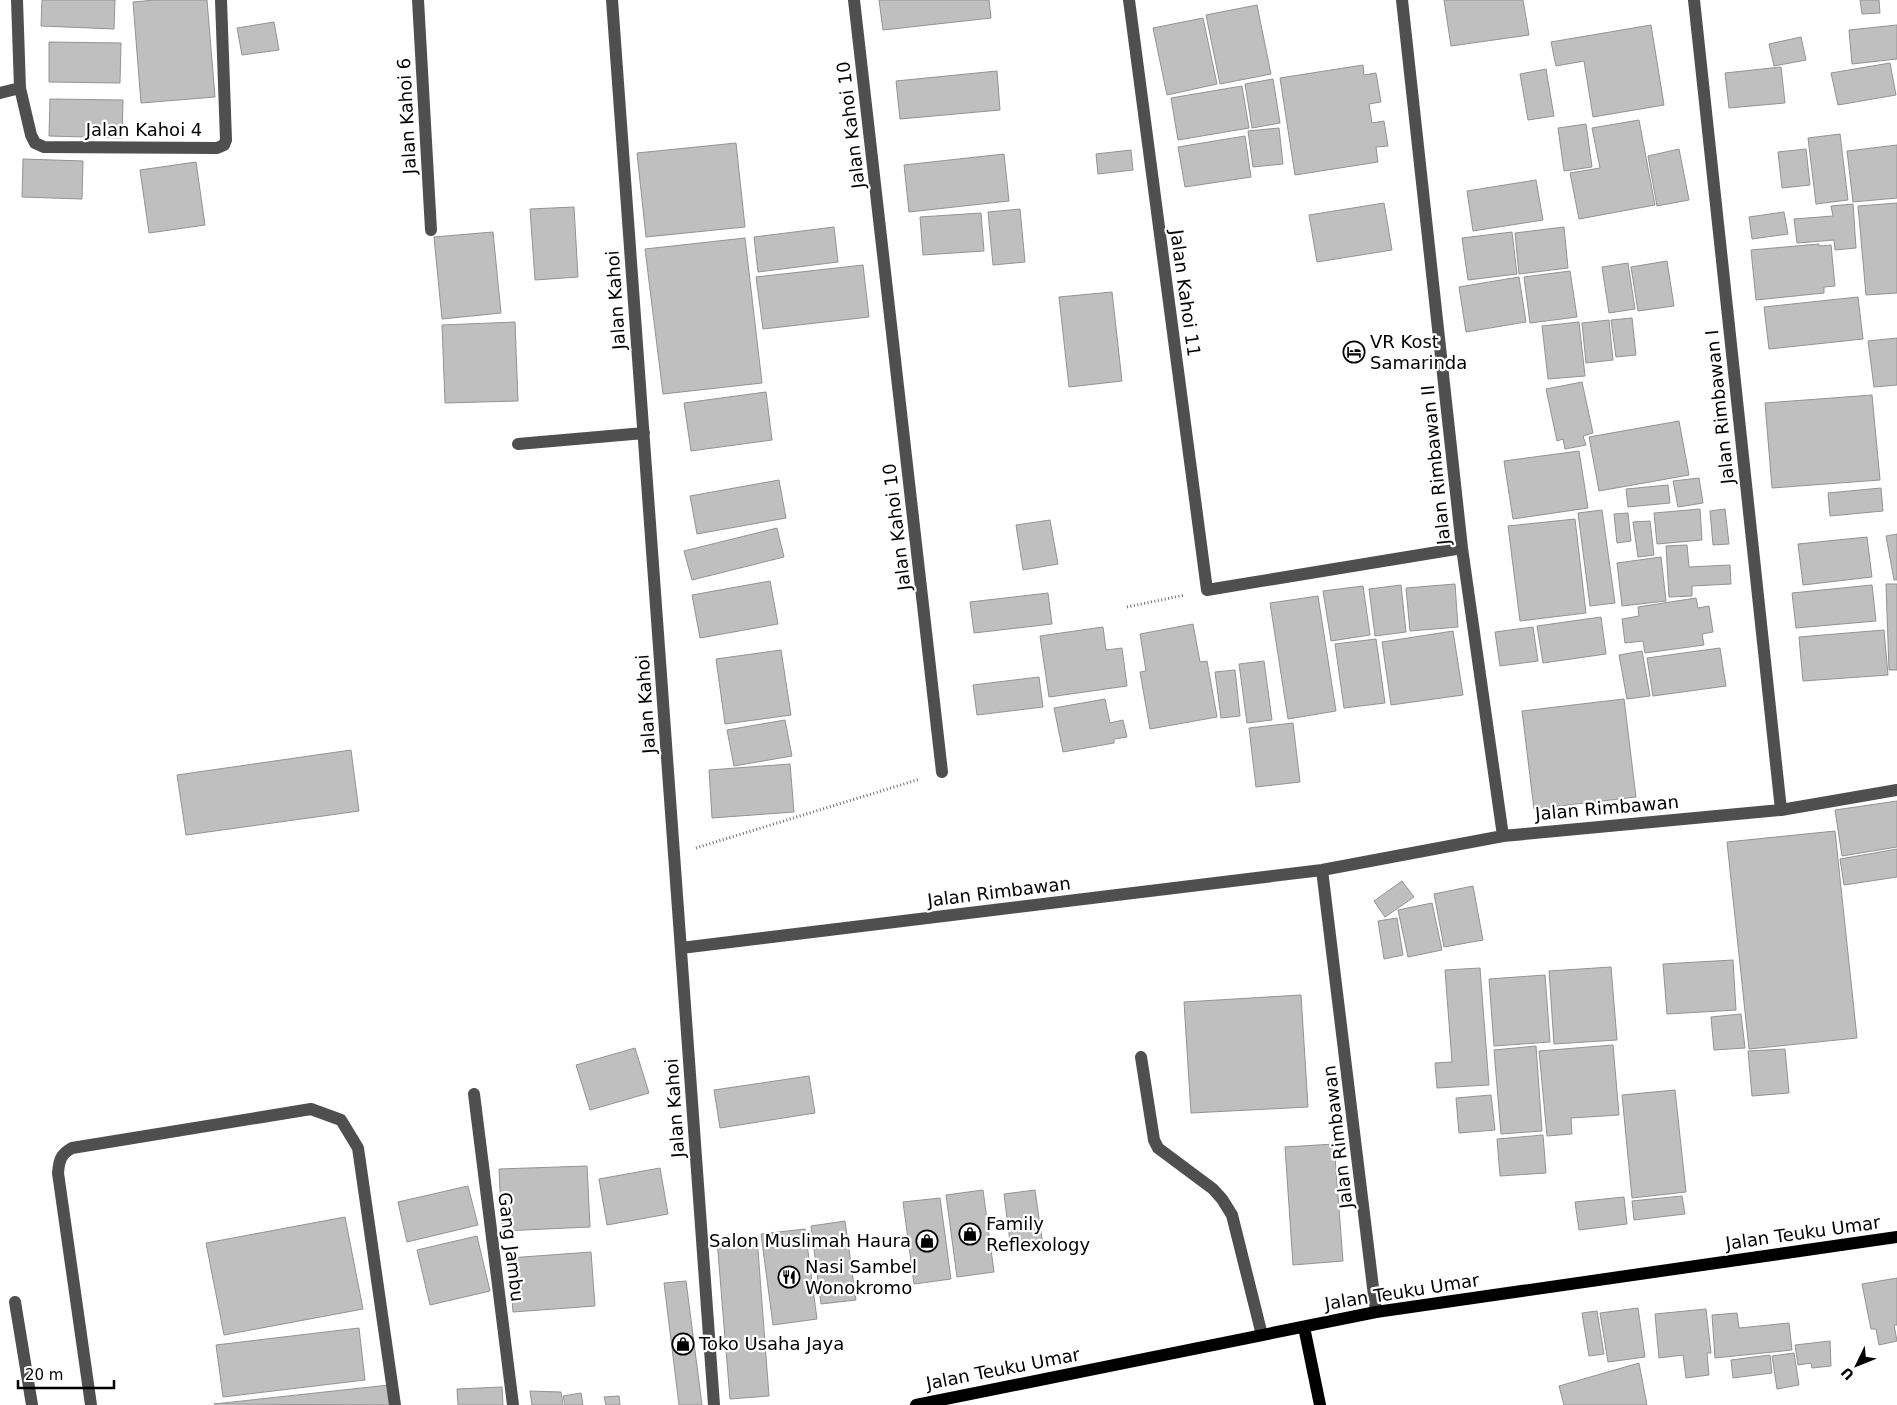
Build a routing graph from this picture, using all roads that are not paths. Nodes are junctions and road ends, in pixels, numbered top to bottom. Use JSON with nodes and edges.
{"nodes":[{"id":1,"x":17,"y":0,"type":"edge"},
{"id":2,"x":221,"y":0,"type":"edge"},
{"id":3,"x":418,"y":0,"type":"edge"},
{"id":4,"x":612,"y":0,"type":"edge"},
{"id":5,"x":854,"y":0,"type":"edge"},
{"id":6,"x":1129,"y":0,"type":"edge"},
{"id":7,"x":1402,"y":0,"type":"edge"},
{"id":8,"x":1694,"y":0,"type":"edge"},
{"id":9,"x":20,"y":88,"type":"junction"},
{"id":10,"x":0,"y":93,"type":"edge"},
{"id":11,"x":432,"y":230,"type":"dead end"},
{"id":12,"x":644,"y":433,"type":"junction"},
{"id":13,"x":518,"y":444,"type":"dead end"},
{"id":14,"x":1462,"y":548,"type":"junction"},
{"id":15,"x":942,"y":772,"type":"road end"},
{"id":16,"x":1897,"y":790,"type":"edge"},
{"id":17,"x":1781,"y":810,"type":"junction"},
{"id":18,"x":1502,"y":836,"type":"junction"},
{"id":19,"x":1322,"y":870,"type":"junction"},
{"id":20,"x":681,"y":948,"type":"junction"},
{"id":21,"x":1141,"y":1057,"type":"dead end"},
{"id":22,"x":474,"y":1094,"type":"dead end"},
{"id":23,"x":1897,"y":1237,"type":"edge"},
{"id":24,"x":15,"y":1302,"type":"dead end"},
{"id":25,"x":1376,"y":1312,"type":"junction"},
{"id":26,"x":1304,"y":1327,"type":"junction"},
{"id":27,"x":1262,"y":1335,"type":"junction"},
{"id":28,"x":32,"y":1405,"type":"edge"},
{"id":29,"x":91,"y":1405,"type":"edge"},
{"id":30,"x":395,"y":1405,"type":"edge"},
{"id":31,"x":513,"y":1405,"type":"edge"},
{"id":32,"x":714,"y":1405,"type":"edge"},
{"id":33,"x":916,"y":1405,"type":"edge"},
{"id":34,"x":1320,"y":1405,"type":"edge"}],
"edges":[{"from":1,"to":9,"type":"street"},
{"from":2,"to":9,"type":"street","name":"Jalan Kahoi 4"},
{"from":3,"to":11,"type":"street","name":"Jalan Kahoi 6"},
{"from":4,"to":12,"type":"street","name":"Jalan Kahoi"},
{"from":5,"to":15,"type":"street","name":"Jalan Kahoi 10"},
{"from":6,"to":14,"type":"street","name":"Jalan Kahoi 11"},
{"from":7,"to":14,"type":"street","name":"Jalan Rimbawan II"},
{"from":8,"to":17,"type":"street","name":"Jalan Rimbawan I"},
{"from":9,"to":10,"type":"street"},
{"from":12,"to":13,"type":"street"},
{"from":12,"to":20,"type":"street","name":"Jalan Kahoi"},
{"from":14,"to":18,"type":"street","name":"Jalan Rimbawan II"},
{"from":16,"to":17,"type":"street","name":"Jalan Rimbawan"},
{"from":17,"to":18,"type":"street","name":"Jalan Rimbawan"},
{"from":18,"to":19,"type":"street","name":"Jalan Rimbawan"},
{"from":19,"to":20,"type":"street","name":"Jalan Rimbawan"},
{"from":19,"to":25,"type":"street","name":"Jalan Rimbawan"},
{"from":20,"to":32,"type":"street","name":"Jalan Kahoi"},
{"from":21,"to":27,"type":"street"},
{"from":22,"to":31,"type":"street","name":"Gang Jambu"},
{"from":23,"to":25,"type":"main road","name":"Jalan Teuku Umar"},
{"from":24,"to":28,"type":"street"},
{"from":25,"to":26,"type":"main road","name":"Jalan Teuku Umar"},
{"from":26,"to":27,"type":"main road","name":"Jalan Teuku Umar"},
{"from":26,"to":34,"type":"main road"},
{"from":27,"to":33,"type":"main road","name":"Jalan Teuku Umar"},
{"from":29,"to":30,"type":"street"}]}
